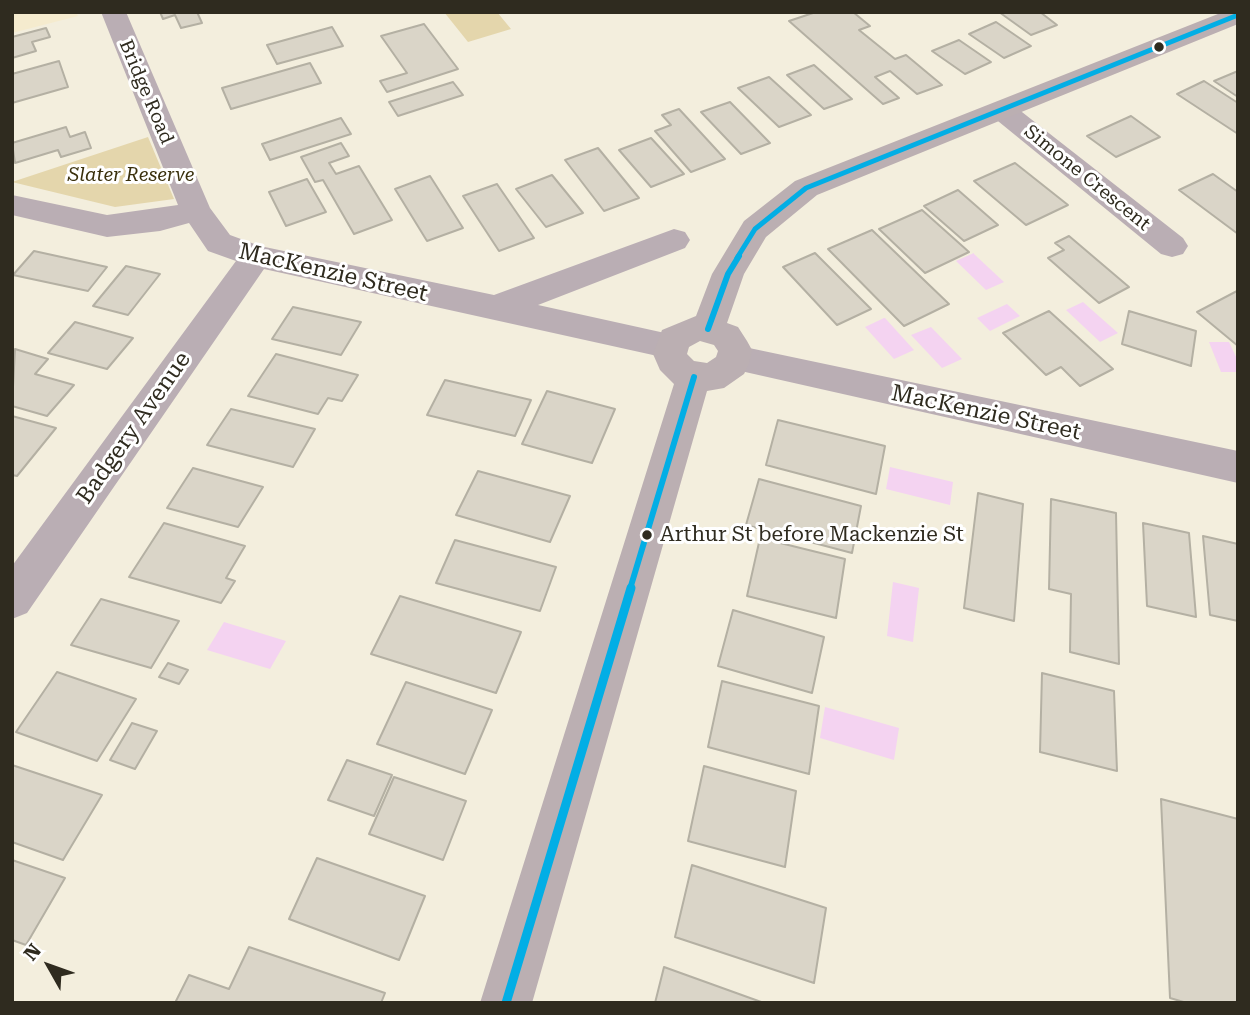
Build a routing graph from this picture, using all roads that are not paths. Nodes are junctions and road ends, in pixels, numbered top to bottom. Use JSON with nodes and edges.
{"nodes":[{"id":1,"x":113,"y":12,"type":"edge"},
{"id":2,"x":1238,"y":15,"type":"edge"},
{"id":3,"x":1003,"y":111,"type":"junction"},
{"id":4,"x":12,"y":205,"type":"edge"},
{"id":5,"x":196,"y":211,"type":"junction"},
{"id":6,"x":674,"y":240,"type":"dead end"},
{"id":7,"x":1172,"y":246,"type":"dead end"},
{"id":8,"x":256,"y":256,"type":"junction"},
{"id":9,"x":492,"y":309,"type":"junction"},
{"id":10,"x":708,"y":329,"type":"junction"},
{"id":11,"x":734,"y":358,"type":"junction"},
{"id":12,"x":682,"y":362,"type":"junction"},
{"id":13,"x":1238,"y":467,"type":"edge"},
{"id":14,"x":12,"y":600,"type":"edge"},
{"id":15,"x":506,"y":1003,"type":"edge"}],
"edges":[{"from":1,"to":5,"type":"street","name":"Bridge Road"},
{"from":2,"to":3,"type":"main road"},
{"from":3,"to":7,"type":"street","name":"Simone Crescent"},
{"from":3,"to":10,"type":"main road"},
{"from":4,"to":5,"type":"street"},
{"from":5,"to":8,"type":"street","name":"MacKenzie Street"},
{"from":6,"to":9,"type":"street"},
{"from":8,"to":9,"type":"street","name":"MacKenzie Street"},
{"from":8,"to":14,"type":"street","name":"Badgery Avenue"},
{"from":9,"to":12,"type":"street","name":"MacKenzie Street"},
{"from":10,"to":11,"type":"main road"},
{"from":10,"to":12,"type":"main road"},
{"from":11,"to":12,"type":"main road"},
{"from":11,"to":13,"type":"street","name":"MacKenzie Street"},
{"from":12,"to":15,"type":"main road"}]}
